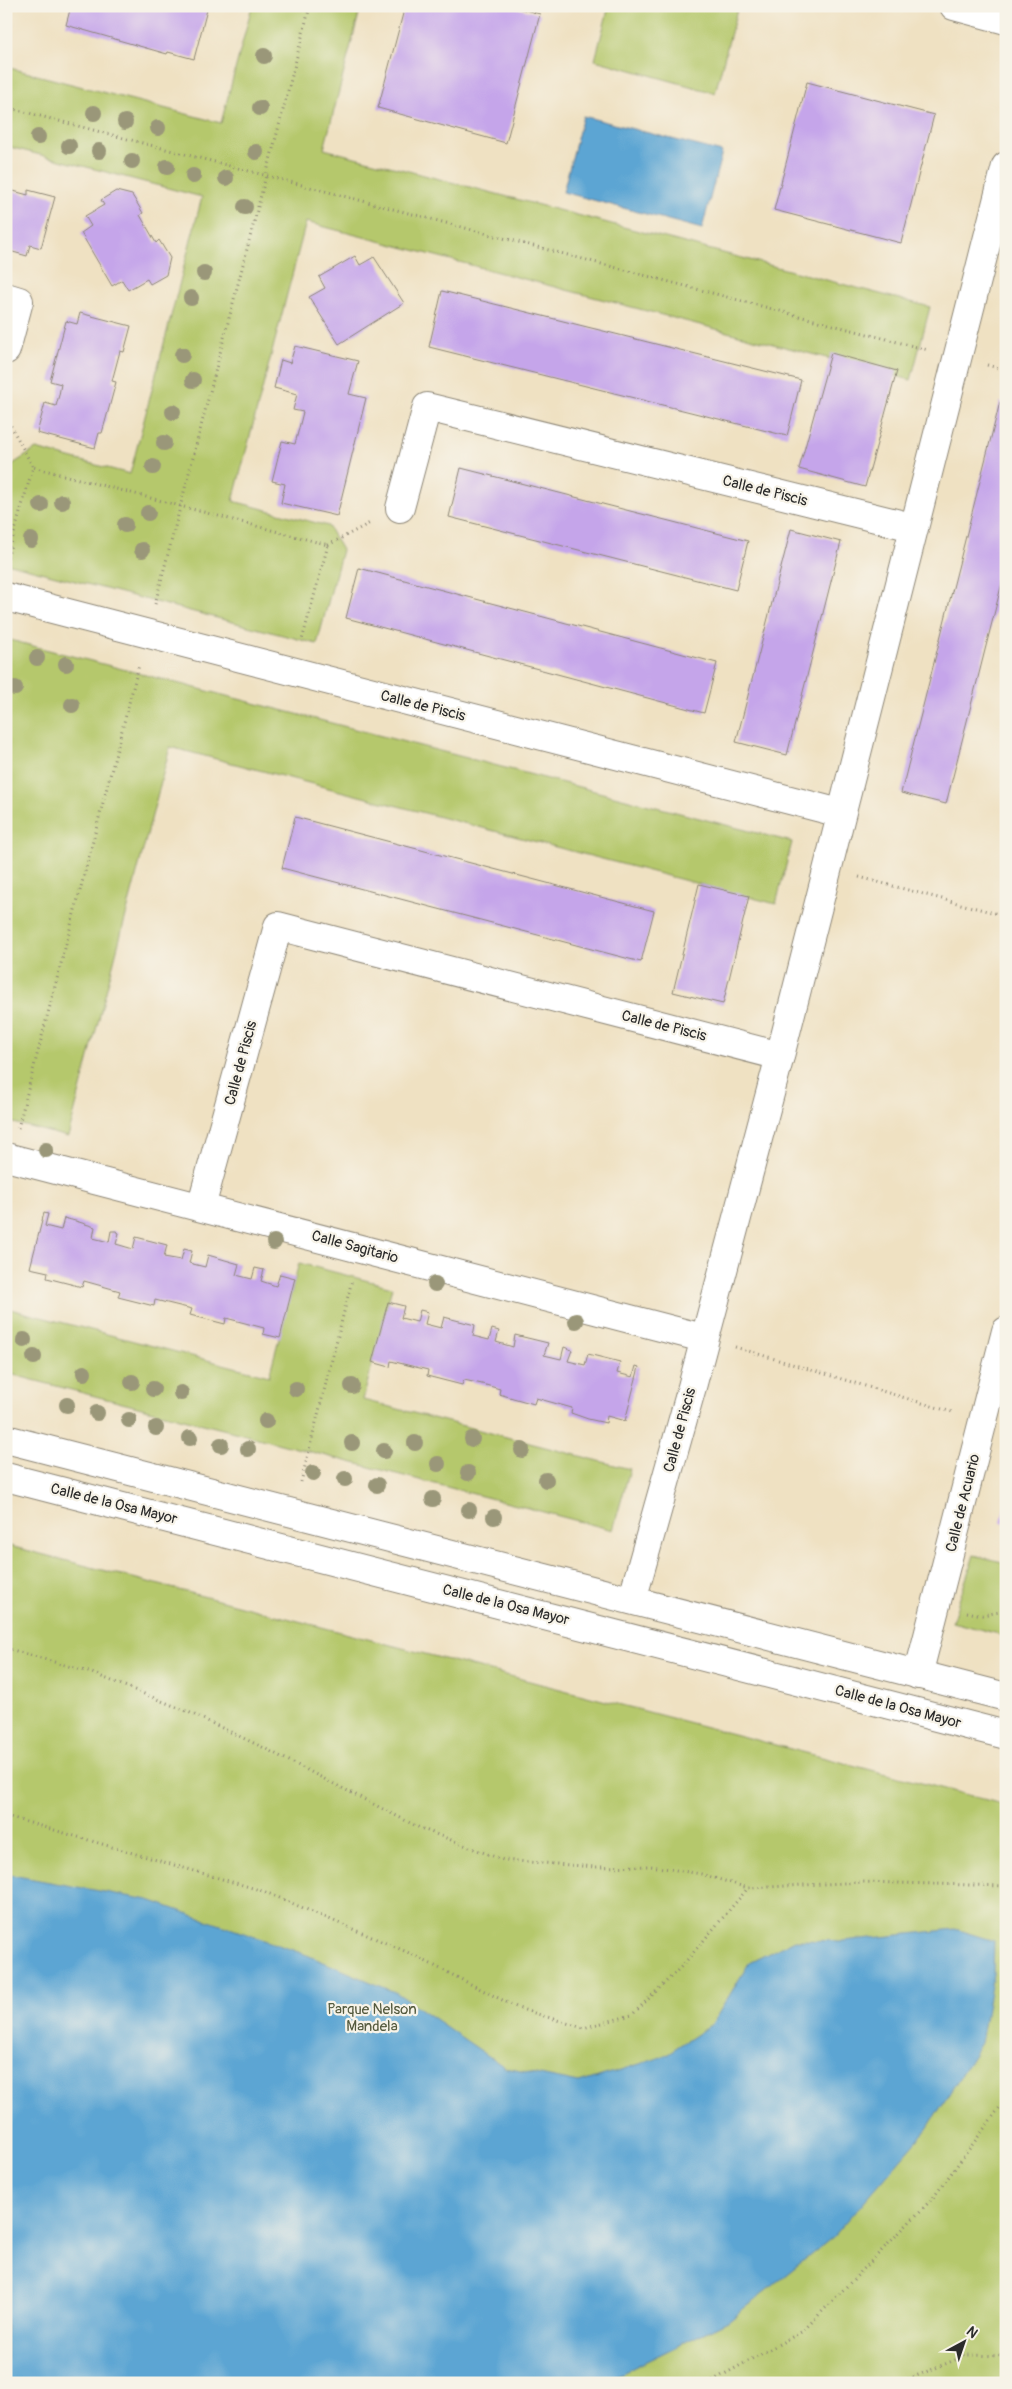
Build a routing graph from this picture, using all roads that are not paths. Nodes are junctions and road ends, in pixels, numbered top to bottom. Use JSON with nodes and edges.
{"nodes":[{"id":1,"x":954,"y":6,"type":"edge"},
{"id":2,"x":1006,"y":20,"type":"edge"},
{"id":3,"x":1006,"y":166,"type":"edge"},
{"id":4,"x":6,"y":298,"type":"edge"},
{"id":5,"x":6,"y":350,"type":"edge"},
{"id":6,"x":400,"y":508,"type":"road end"},
{"id":7,"x":912,"y":527,"type":"junction"},
{"id":8,"x":6,"y":597,"type":"edge"},
{"id":9,"x":840,"y":813,"type":"junction"},
{"id":10,"x":780,"y":1056,"type":"junction"},
{"id":11,"x":7,"y":1162,"type":"edge"},
{"id":12,"x":201,"y":1207,"type":"junction"},
{"id":13,"x":1006,"y":1331,"type":"edge"},
{"id":14,"x":704,"y":1338,"type":"junction"},
{"id":15,"x":991,"y":1418,"type":"edge"},
{"id":16,"x":6,"y":1439,"type":"edge"},
{"id":17,"x":6,"y":1477,"type":"edge"},
{"id":18,"x":632,"y":1600,"type":"junction"},
{"id":19,"x":918,"y":1675,"type":"junction"},
{"id":20,"x":1006,"y":1697,"type":"edge"},
{"id":21,"x":1006,"y":1735,"type":"edge"}],
"edges":[{"from":1,"to":2,"type":"street"},
{"from":3,"to":7,"type":"street","name":"Calle de Piscis"},
{"from":4,"to":5,"type":"street"},
{"from":6,"to":7,"type":"street","name":"Calle de Piscis"},
{"from":7,"to":9,"type":"street","name":"Calle de Piscis"},
{"from":8,"to":9,"type":"street","name":"Calle de Piscis"},
{"from":9,"to":10,"type":"street","name":"Calle de Piscis"},
{"from":10,"to":12,"type":"street","name":"Calle de Piscis"},
{"from":10,"to":14,"type":"street","name":"Calle de Piscis"},
{"from":11,"to":12,"type":"street","name":"Calle Sagitario"},
{"from":12,"to":14,"type":"street","name":"Calle Sagitario"},
{"from":13,"to":15,"type":"street","name":"Calle de Acuario"},
{"from":14,"to":18,"type":"street","name":"Calle de Piscis"},
{"from":15,"to":19,"type":"street","name":"Calle de Acuario"},
{"from":16,"to":18,"type":"street"},
{"from":17,"to":21,"type":"street","name":"Calle de la Osa Mayor"},
{"from":18,"to":19,"type":"street"},
{"from":19,"to":20,"type":"street"}]}
